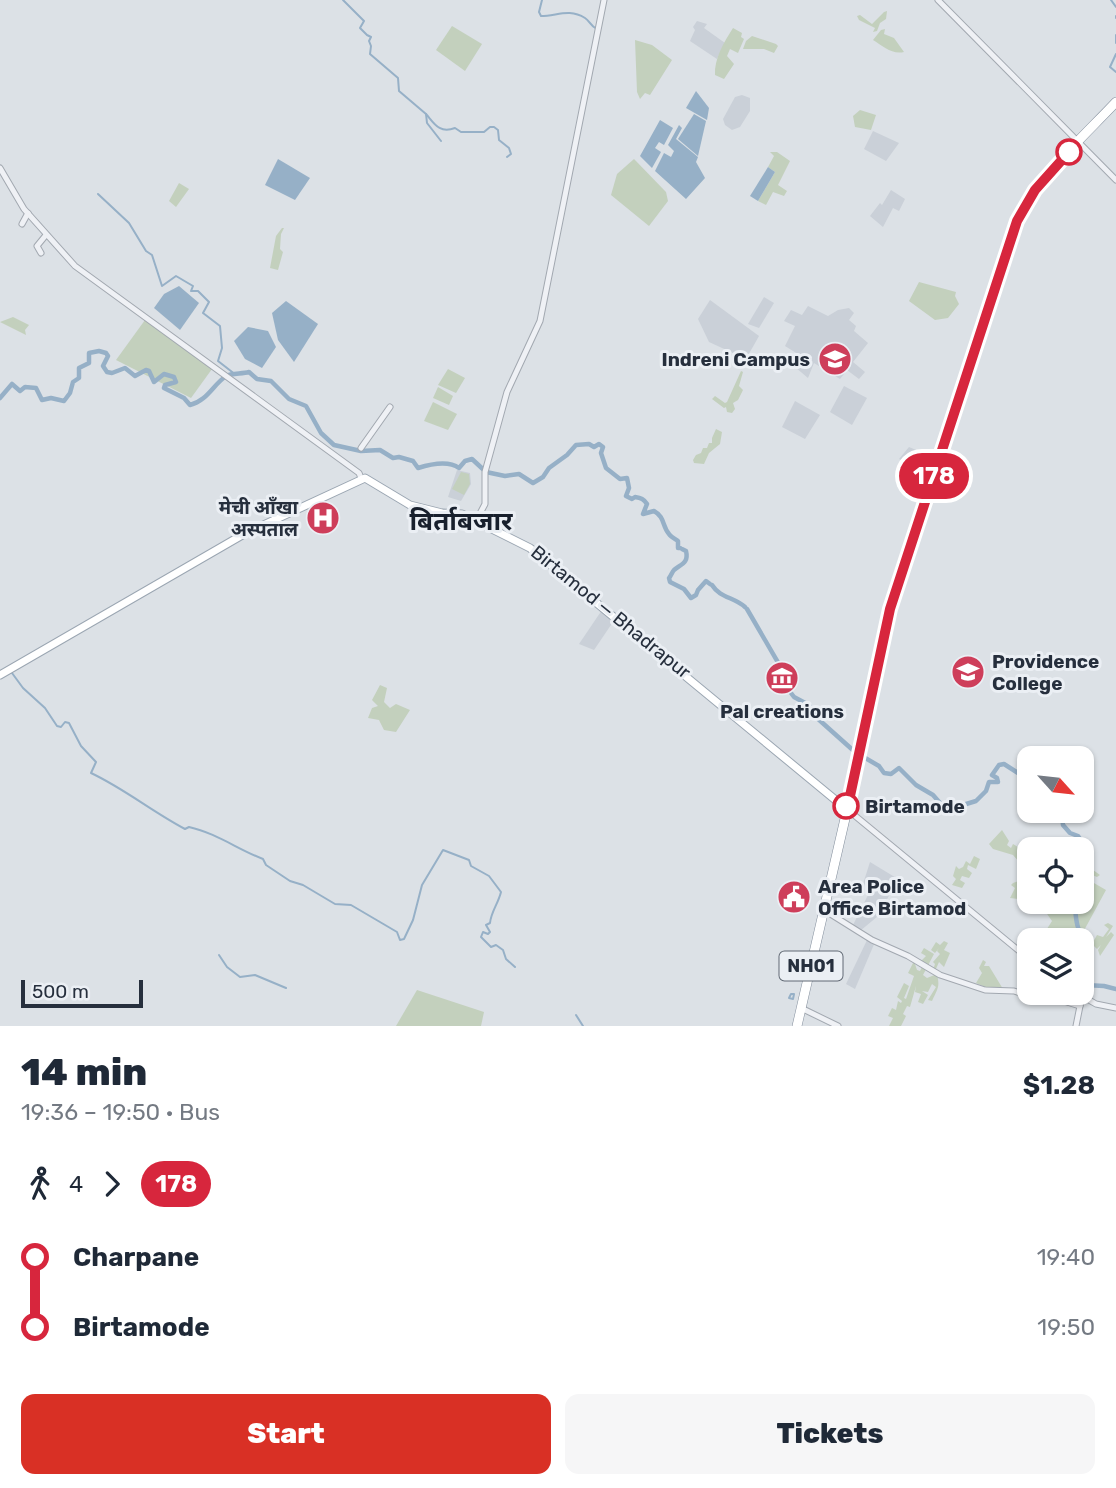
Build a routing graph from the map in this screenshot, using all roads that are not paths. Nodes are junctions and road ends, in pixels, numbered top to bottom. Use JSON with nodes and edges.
{"nodes":[{"id":1,"x":604,"y":0,"type":"edge"},
{"id":2,"x":938,"y":0,"type":"edge"},
{"id":3,"x":1116,"y":102,"type":"edge"},
{"id":4,"x":1079,"y":142,"type":"junction"},
{"id":5,"x":0,"y":168,"type":"edge"},
{"id":6,"x":1116,"y":180,"type":"edge"},
{"id":7,"x":28,"y":214,"type":"junction"},
{"id":8,"x":22,"y":224,"type":"dead end"},
{"id":9,"x":46,"y":236,"type":"junction"},
{"id":10,"x":41,"y":253,"type":"dead end"},
{"id":11,"x":390,"y":407,"type":"dead end"},
{"id":12,"x":361,"y":448,"type":"dead end"},
{"id":13,"x":361,"y":477,"type":"junction"},
{"id":14,"x":477,"y":520,"type":"junction"},
{"id":15,"x":0,"y":675,"type":"edge"},
{"id":16,"x":847,"y":808,"type":"junction"},
{"id":17,"x":825,"y":908,"type":"junction"},
{"id":18,"x":1017,"y":949,"type":"edge"},
{"id":19,"x":1094,"y":1002,"type":"edge"},
{"id":20,"x":1080,"y":1006,"type":"joint"},
{"id":21,"x":1116,"y":1007,"type":"edge"},
{"id":22,"x":802,"y":1009,"type":"junction"},
{"id":23,"x":797,"y":1026,"type":"edge"},
{"id":24,"x":838,"y":1026,"type":"edge"},
{"id":25,"x":1076,"y":1026,"type":"edge"}],
"edges":[{"from":1,"to":14,"type":"street"},
{"from":2,"to":4,"type":"street"},
{"from":3,"to":4,"type":"highway","number":"NH01"},
{"from":4,"to":6,"type":"street"},
{"from":4,"to":16,"type":"highway","number":"NH01"},
{"from":5,"to":7,"type":"street"},
{"from":7,"to":8,"type":"street"},
{"from":7,"to":9,"type":"street"},
{"from":9,"to":10,"type":"street"},
{"from":9,"to":13,"type":"street"},
{"from":11,"to":12,"type":"street"},
{"from":13,"to":14,"type":"main road","name":"Birtamod — Bhadrapur"},
{"from":13,"to":15,"type":"main road"},
{"from":14,"to":16,"type":"main road","name":"Birtamod — Bhadrapur"},
{"from":16,"to":17,"type":"highway","number":"NH01"},
{"from":16,"to":18,"type":"street"},
{"from":17,"to":20,"type":"street"},
{"from":17,"to":22,"type":"highway","number":"NH01"},
{"from":19,"to":21,"type":"street"},
{"from":20,"to":25,"type":"street"},
{"from":22,"to":23,"type":"highway","number":"NH01"},
{"from":22,"to":24,"type":"street"}]}
